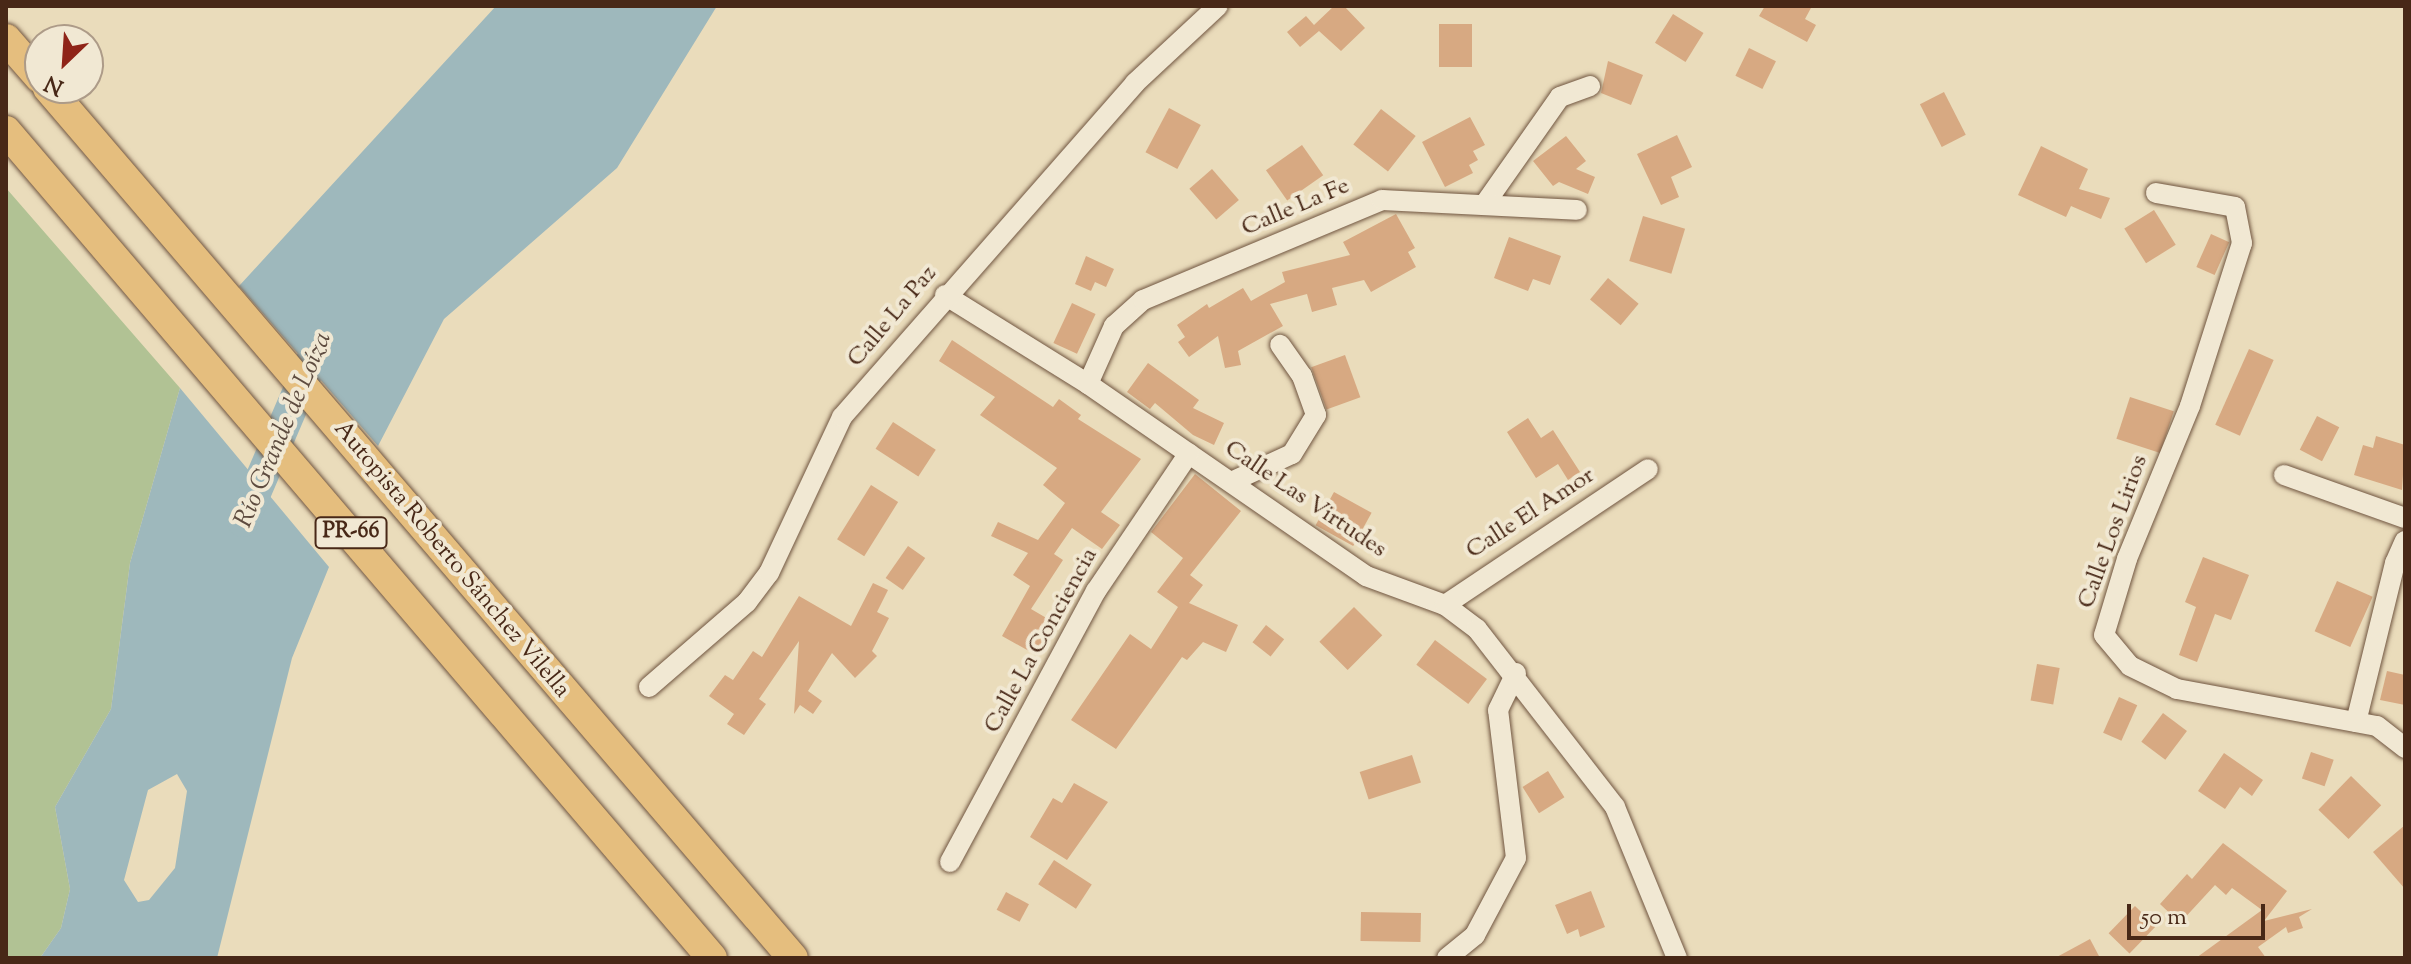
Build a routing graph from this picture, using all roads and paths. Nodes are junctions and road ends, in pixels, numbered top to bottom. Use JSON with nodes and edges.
{"nodes":[{"id":1,"x":1218,"y":6,"type":"edge"},
{"id":2,"x":6,"y":39,"type":"edge"},
{"id":3,"x":24,"y":60,"type":"edge"},
{"id":4,"x":1590,"y":86,"type":"dead end"},
{"id":5,"x":62,"y":104,"type":"edge"},
{"id":6,"x":15,"y":142,"type":"edge"},
{"id":7,"x":2156,"y":193,"type":"dead end"},
{"id":8,"x":1484,"y":205,"type":"junction"},
{"id":9,"x":1577,"y":210,"type":"dead end"},
{"id":10,"x":945,"y":295,"type":"junction"},
{"id":11,"x":1280,"y":345,"type":"dead end"},
{"id":12,"x":1088,"y":384,"type":"junction"},
{"id":13,"x":1189,"y":453,"type":"junction"},
{"id":14,"x":1648,"y":469,"type":"dead end"},
{"id":15,"x":2284,"y":475,"type":"dead end"},
{"id":16,"x":1231,"y":482,"type":"junction"},
{"id":17,"x":2405,"y":518,"type":"edge"},
{"id":18,"x":2405,"y":541,"type":"edge"},
{"id":19,"x":1445,"y":605,"type":"junction"},
{"id":20,"x":1516,"y":673,"type":"junction"},
{"id":21,"x":649,"y":687,"type":"dead end"},
{"id":22,"x":2356,"y":722,"type":"junction"},
{"id":23,"x":2405,"y":748,"type":"edge"},
{"id":24,"x":950,"y":862,"type":"dead end"},
{"id":25,"x":712,"y":958,"type":"edge"},
{"id":26,"x":793,"y":958,"type":"edge"},
{"id":27,"x":1447,"y":958,"type":"edge"},
{"id":28,"x":1677,"y":958,"type":"edge"}],
"edges":[{"from":1,"to":10,"type":"street","name":"Calle La Paz"},
{"from":2,"to":3,"type":"highway","name":"Autopista Roberto Sánchez Vilella","number":"PR-66"},
{"from":4,"to":8,"type":"street"},
{"from":5,"to":26,"type":"highway","name":"Autopista Roberto Sánchez Vilella","number":"PR-66"},
{"from":6,"to":25,"type":"highway","number":"PR-66"},
{"from":7,"to":22,"type":"street","name":"Calle Los Lirios"},
{"from":8,"to":9,"type":"street","name":"Calle La Fe"},
{"from":8,"to":12,"type":"street","name":"Calle La Fe"},
{"from":10,"to":12,"type":"street","name":"Calle Las Virtudes"},
{"from":10,"to":21,"type":"street","name":"Calle La Paz"},
{"from":11,"to":16,"type":"street"},
{"from":12,"to":13,"type":"street","name":"Calle Las Virtudes"},
{"from":13,"to":16,"type":"street","name":"Calle Las Virtudes"},
{"from":13,"to":24,"type":"street","name":"Calle La Conciencia"},
{"from":14,"to":19,"type":"street","name":"Calle El Amor"},
{"from":15,"to":17,"type":"street"},
{"from":16,"to":19,"type":"street","name":"Calle Las Virtudes"},
{"from":18,"to":22,"type":"street"},
{"from":19,"to":20,"type":"street","name":"Calle Las Virtudes"},
{"from":20,"to":27,"type":"street"},
{"from":20,"to":28,"type":"street","name":"Calle Las Virtudes"},
{"from":22,"to":23,"type":"street","name":"Calle Los Lirios"}]}
